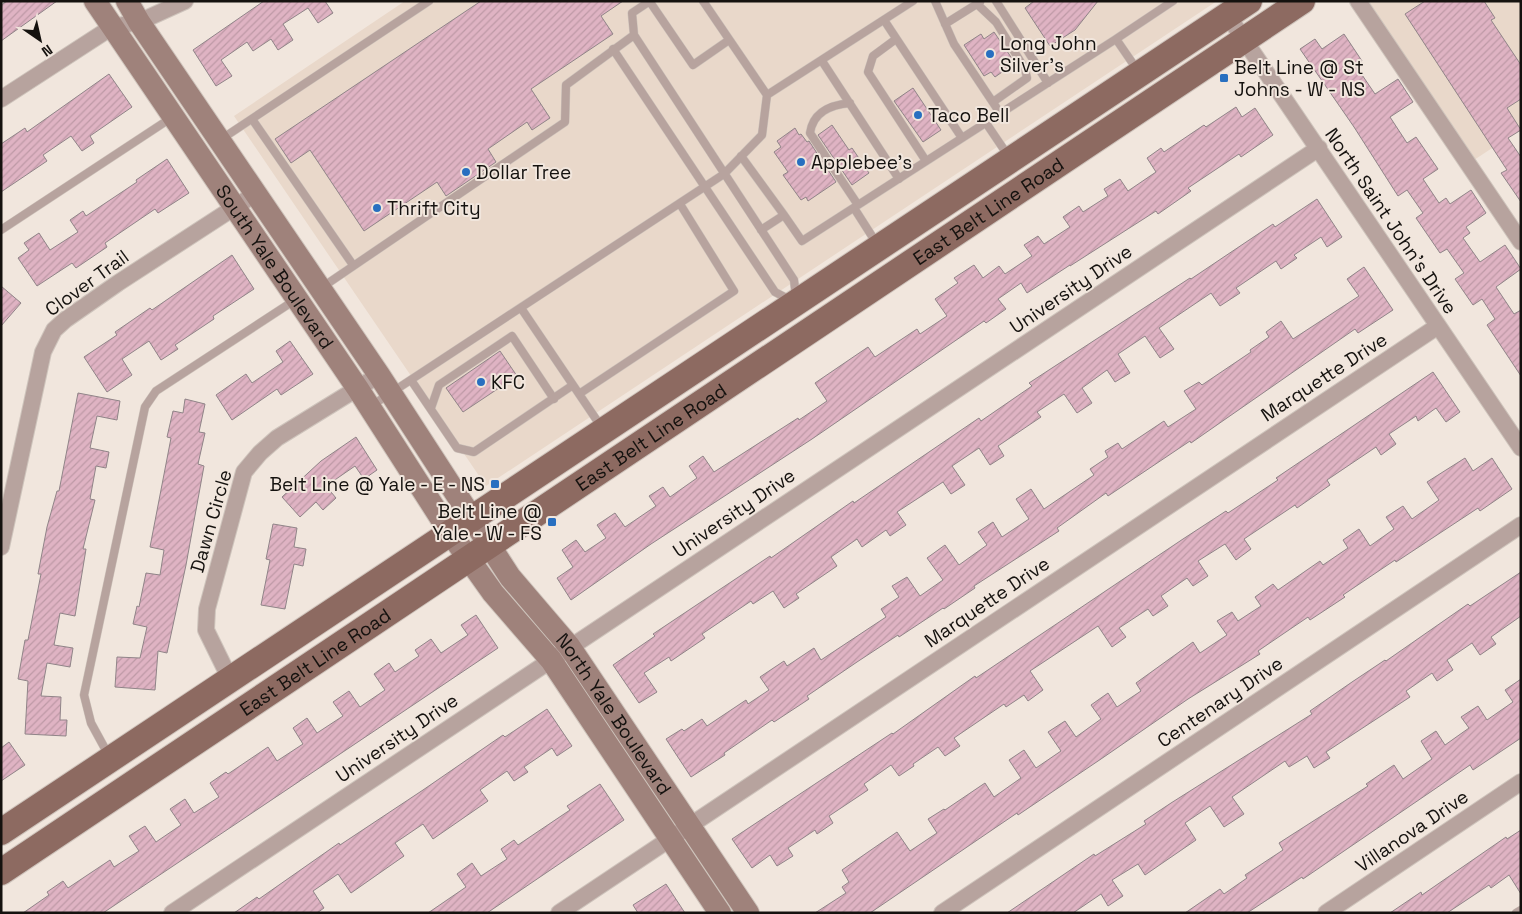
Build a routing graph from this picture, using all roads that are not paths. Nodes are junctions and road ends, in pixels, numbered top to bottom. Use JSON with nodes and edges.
{"nodes":[{"id":1,"x":95,"y":1,"type":"edge"},
{"id":2,"x":127,"y":1,"type":"edge"},
{"id":3,"x":186,"y":1,"type":"edge"},
{"id":4,"x":429,"y":1,"type":"edge"},
{"id":5,"x":650,"y":1,"type":"edge"},
{"id":6,"x":703,"y":1,"type":"edge"},
{"id":7,"x":913,"y":1,"type":"edge"},
{"id":8,"x":935,"y":1,"type":"edge"},
{"id":9,"x":996,"y":1,"type":"edge"},
{"id":10,"x":1173,"y":1,"type":"edge"},
{"id":11,"x":1249,"y":1,"type":"edge"},
{"id":12,"x":1302,"y":1,"type":"edge"},
{"id":13,"x":1358,"y":1,"type":"edge"},
{"id":14,"x":979,"y":3,"type":"edge"},
{"id":15,"x":1228,"y":16,"type":"junction"},
{"id":16,"x":884,"y":20,"type":"junction"},
{"id":17,"x":139,"y":22,"type":"junction"},
{"id":18,"x":944,"y":24,"type":"junction"},
{"id":19,"x":112,"y":27,"type":"junction"},
{"id":20,"x":634,"y":35,"type":"junction"},
{"id":21,"x":896,"y":39,"type":"junction"},
{"id":22,"x":1116,"y":39,"type":"junction"},
{"id":23,"x":1244,"y":39,"type":"junction"},
{"id":24,"x":729,"y":40,"type":"junction"},
{"id":25,"x":613,"y":49,"type":"junction"},
{"id":26,"x":822,"y":60,"type":"junction"},
{"id":27,"x":1140,"y":74,"type":"junction"},
{"id":28,"x":1048,"y":82,"type":"junction"},
{"id":29,"x":767,"y":95,"type":"junction"},
{"id":30,"x":1,"y":100,"type":"edge"},
{"id":31,"x":993,"y":102,"type":"junction"},
{"id":32,"x":850,"y":103,"type":"junction"},
{"id":33,"x":1000,"y":113,"type":"junction"},
{"id":34,"x":173,"y":116,"type":"junction"},
{"id":35,"x":252,"y":119,"type":"junction"},
{"id":36,"x":986,"y":123,"type":"junction"},
{"id":37,"x":962,"y":138,"type":"junction"},
{"id":38,"x":220,"y":141,"type":"junction"},
{"id":39,"x":1319,"y":148,"type":"junction"},
{"id":40,"x":741,"y":156,"type":"junction"},
{"id":41,"x":1011,"y":160,"type":"junction"},
{"id":42,"x":926,"y":161,"type":"junction"},
{"id":43,"x":724,"y":174,"type":"junction"},
{"id":44,"x":899,"y":179,"type":"junction"},
{"id":45,"x":705,"y":187,"type":"junction"},
{"id":46,"x":255,"y":194,"type":"junction"},
{"id":47,"x":680,"y":204,"type":"junction"},
{"id":48,"x":856,"y":206,"type":"junction"},
{"id":49,"x":234,"y":208,"type":"junction"},
{"id":50,"x":784,"y":215,"type":"junction"},
{"id":51,"x":1,"y":230,"type":"edge"},
{"id":52,"x":761,"y":230,"type":"junction"},
{"id":53,"x":1521,"y":242,"type":"edge"},
{"id":54,"x":880,"y":248,"type":"junction"},
{"id":55,"x":353,"y":265,"type":"junction"},
{"id":56,"x":320,"y":288,"type":"junction"},
{"id":57,"x":297,"y":299,"type":"junction"},
{"id":58,"x":797,"y":304,"type":"junction"},
{"id":59,"x":521,"y":308,"type":"junction"},
{"id":60,"x":1438,"y":326,"type":"junction"},
{"id":61,"x":813,"y":328,"type":"junction"},
{"id":62,"x":411,"y":380,"type":"junction"},
{"id":63,"x":385,"y":384,"type":"junction"},
{"id":64,"x":573,"y":385,"type":"junction"},
{"id":65,"x":579,"y":394,"type":"junction"},
{"id":66,"x":364,"y":398,"type":"junction"},
{"id":67,"x":554,"y":398,"type":"junction"},
{"id":68,"x":431,"y":408,"type":"junction"},
{"id":69,"x":604,"y":432,"type":"junction"},
{"id":70,"x":1521,"y":448,"type":"edge"},
{"id":71,"x":1521,"y":525,"type":"edge"},
{"id":72,"x":461,"y":527,"type":"junction"},
{"id":73,"x":1,"y":547,"type":"edge"},
{"id":74,"x":479,"y":552,"type":"junction"},
{"id":75,"x":570,"y":647,"type":"junction"},
{"id":76,"x":551,"y":660,"type":"junction"},
{"id":77,"x":231,"y":681,"type":"junction"},
{"id":78,"x":112,"y":760,"type":"junction"},
{"id":79,"x":1521,"y":782,"type":"edge"},
{"id":80,"x":690,"y":826,"type":"junction"},
{"id":81,"x":1,"y":832,"type":"edge"},
{"id":82,"x":671,"y":839,"type":"junction"},
{"id":83,"x":1,"y":872,"type":"edge"},
{"id":84,"x":1521,"y":910,"type":"edge"},
{"id":85,"x":172,"y":913,"type":"edge"},
{"id":86,"x":559,"y":913,"type":"edge"},
{"id":87,"x":720,"y":913,"type":"edge"},
{"id":88,"x":748,"y":913,"type":"edge"},
{"id":89,"x":942,"y":913,"type":"edge"},
{"id":90,"x":1326,"y":913,"type":"edge"},
{"id":91,"x":1516,"y":913,"type":"edge"}],
"edges":[{"from":1,"to":19,"type":"street","name":"South Yale Boulevard"},
{"from":2,"to":17,"type":"street","name":"South Yale Boulevard"},
{"from":3,"to":17,"type":"street"},
{"from":4,"to":35,"type":"lane"},
{"from":5,"to":20,"type":"lane"},
{"from":5,"to":24,"type":"lane"},
{"from":6,"to":24,"type":"lane"},
{"from":7,"to":16,"type":"lane"},
{"from":8,"to":18,"type":"lane"},
{"from":9,"to":28,"type":"lane"},
{"from":10,"to":22,"type":"lane"},
{"from":11,"to":15,"type":"main road","name":"East Belt Line Road"},
{"from":12,"to":23,"type":"main road","name":"East Belt Line Road"},
{"from":13,"to":53,"type":"street"},
{"from":14,"to":18,"type":"lane"},
{"from":14,"to":31,"type":"lane"},
{"from":15,"to":23,"type":"street","name":"North Saint John's Drive"},
{"from":15,"to":27,"type":"main road","name":"East Belt Line Road"},
{"from":16,"to":21,"type":"lane"},
{"from":16,"to":26,"type":"lane"},
{"from":17,"to":19,"type":"street"},
{"from":17,"to":38,"type":"street","name":"South Yale Boulevard"},
{"from":18,"to":31,"type":"lane"},
{"from":19,"to":30,"type":"street"},
{"from":19,"to":34,"type":"street","name":"South Yale Boulevard"},
{"from":20,"to":25,"type":"lane"},
{"from":20,"to":43,"type":"lane"},
{"from":21,"to":37,"type":"lane"},
{"from":21,"to":42,"type":"lane"},
{"from":22,"to":27,"type":"lane"},
{"from":22,"to":28,"type":"lane"},
{"from":23,"to":39,"type":"street","name":"North Saint John's Drive"},
{"from":23,"to":61,"type":"main road","name":"East Belt Line Road"},
{"from":24,"to":29,"type":"lane"},
{"from":25,"to":45,"type":"lane"},
{"from":25,"to":55,"type":"lane"},
{"from":26,"to":29,"type":"lane"},
{"from":26,"to":32,"type":"lane"},
{"from":27,"to":41,"type":"main road","name":"East Belt Line Road"},
{"from":28,"to":33,"type":"lane"},
{"from":29,"to":40,"type":"lane"},
{"from":31,"to":33,"type":"lane"},
{"from":32,"to":44,"type":"lane"},
{"from":32,"to":48,"type":"lane"},
{"from":33,"to":36,"type":"lane"},
{"from":34,"to":49,"type":"street","name":"South Yale Boulevard"},
{"from":34,"to":51,"type":"lane"},
{"from":35,"to":38,"type":"lane"},
{"from":35,"to":55,"type":"lane"},
{"from":36,"to":37,"type":"lane"},
{"from":36,"to":41,"type":"lane"},
{"from":37,"to":42,"type":"lane"},
{"from":38,"to":46,"type":"street","name":"South Yale Boulevard"},
{"from":39,"to":60,"type":"street","name":"North Saint John's Drive"},
{"from":39,"to":75,"type":"street","name":"University Drive"},
{"from":40,"to":43,"type":"lane"},
{"from":40,"to":50,"type":"lane"},
{"from":41,"to":54,"type":"main road","name":"East Belt Line Road"},
{"from":42,"to":44,"type":"lane"},
{"from":43,"to":45,"type":"lane"},
{"from":43,"to":52,"type":"lane"},
{"from":44,"to":48,"type":"lane"},
{"from":45,"to":47,"type":"lane"},
{"from":45,"to":58,"type":"lane"},
{"from":46,"to":49,"type":"street","name":"Clover Trail"},
{"from":46,"to":56,"type":"street","name":"South Yale Boulevard"},
{"from":47,"to":59,"type":"lane"},
{"from":47,"to":65,"type":"lane"},
{"from":48,"to":50,"type":"lane"},
{"from":48,"to":54,"type":"lane"},
{"from":49,"to":57,"type":"street","name":"South Yale Boulevard"},
{"from":49,"to":73,"type":"street","name":"Clover Trail"},
{"from":50,"to":52,"type":"lane"},
{"from":52,"to":58,"type":"lane"},
{"from":54,"to":58,"type":"main road","name":"East Belt Line Road"},
{"from":55,"to":56,"type":"lane"},
{"from":56,"to":63,"type":"street","name":"South Yale Boulevard"},
{"from":57,"to":66,"type":"street","name":"South Yale Boulevard"},
{"from":57,"to":78,"type":"lane"},
{"from":58,"to":61,"type":"main road"},
{"from":58,"to":69,"type":"main road","name":"East Belt Line Road"},
{"from":59,"to":62,"type":"lane"},
{"from":59,"to":64,"type":"lane"},
{"from":60,"to":70,"type":"street","name":"North Saint John's Drive"},
{"from":60,"to":80,"type":"street","name":"Marquette Drive"},
{"from":61,"to":74,"type":"main road","name":"East Belt Line Road"},
{"from":62,"to":63,"type":"lane"},
{"from":62,"to":68,"type":"lane"},
{"from":63,"to":66,"type":"street","name":"Dawn Circle"},
{"from":63,"to":72,"type":"street","name":"South Yale Boulevard"},
{"from":64,"to":65,"type":"lane"},
{"from":64,"to":67,"type":"lane"},
{"from":65,"to":69,"type":"lane"},
{"from":66,"to":72,"type":"street","name":"South Yale Boulevard"},
{"from":66,"to":77,"type":"street","name":"Dawn Circle"},
{"from":67,"to":68,"type":"lane"},
{"from":67,"to":68,"type":"lane"},
{"from":69,"to":72,"type":"main road","name":"East Belt Line Road"},
{"from":71,"to":89,"type":"street","name":"Centenary Drive"},
{"from":72,"to":74,"type":"street","name":"North Yale Boulevard"},
{"from":72,"to":77,"type":"main road","name":"East Belt Line Road"},
{"from":74,"to":75,"type":"street","name":"North Yale Boulevard"},
{"from":74,"to":76,"type":"street","name":"North Yale Boulevard"},
{"from":74,"to":83,"type":"main road","name":"East Belt Line Road"},
{"from":75,"to":76,"type":"street","name":"University Drive"},
{"from":75,"to":80,"type":"street","name":"North Yale Boulevard"},
{"from":76,"to":82,"type":"street","name":"North Yale Boulevard"},
{"from":76,"to":85,"type":"street","name":"University Drive"},
{"from":77,"to":78,"type":"main road","name":"East Belt Line Road"},
{"from":78,"to":81,"type":"main road","name":"East Belt Line Road"},
{"from":79,"to":90,"type":"street","name":"Villanova Drive"},
{"from":80,"to":82,"type":"street","name":"Marquette Drive"},
{"from":80,"to":88,"type":"street","name":"North Yale Boulevard"},
{"from":82,"to":86,"type":"street","name":"Marquette Drive"},
{"from":82,"to":87,"type":"street","name":"North Yale Boulevard"},
{"from":84,"to":91,"type":"lane"}]}
